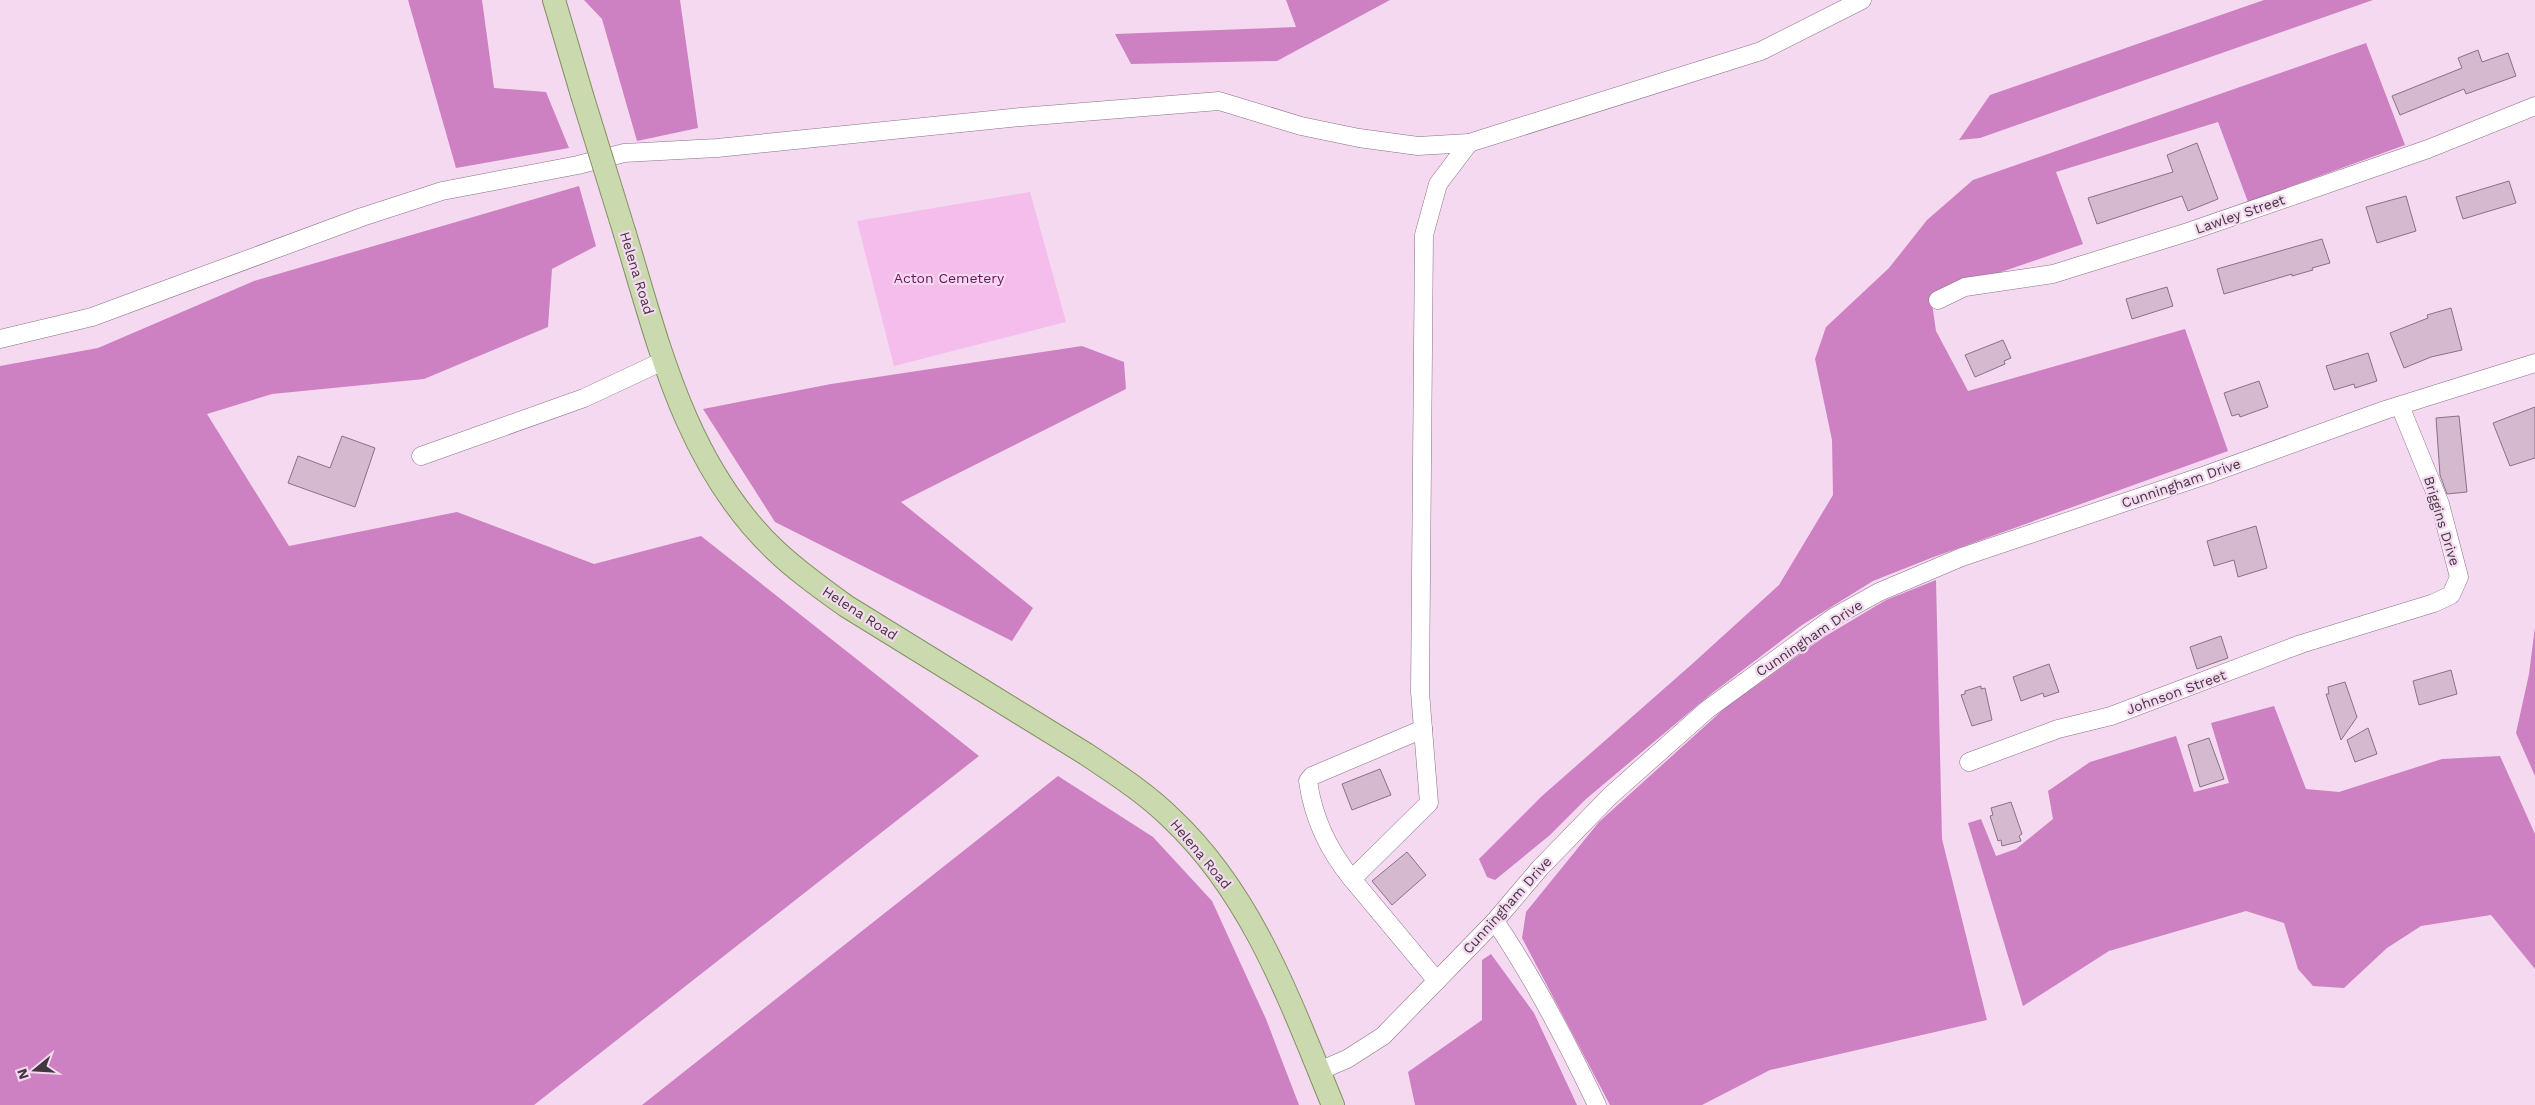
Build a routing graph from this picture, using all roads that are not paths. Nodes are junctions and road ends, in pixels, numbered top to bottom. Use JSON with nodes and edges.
{"nodes":[{"id":1,"x":554,"y":0,"type":"edge"},
{"id":2,"x":1862,"y":0,"type":"edge"},
{"id":3,"x":2535,"y":106,"type":"edge"},
{"id":4,"x":1469,"y":143,"type":"junction"},
{"id":5,"x":1938,"y":300,"type":"dead end"},
{"id":6,"x":0,"y":339,"type":"edge"},
{"id":7,"x":663,"y":361,"type":"junction"},
{"id":8,"x":2535,"y":363,"type":"edge"},
{"id":9,"x":2400,"y":406,"type":"junction"},
{"id":10,"x":421,"y":456,"type":"dead end"},
{"id":11,"x":2381,"y":620,"type":"joint"},
{"id":12,"x":1423,"y":729,"type":"junction"},
{"id":13,"x":1969,"y":762,"type":"dead end"},
{"id":14,"x":1352,"y":879,"type":"junction"},
{"id":15,"x":1494,"y":921,"type":"junction"},
{"id":16,"x":1437,"y":981,"type":"junction"},
{"id":17,"x":1318,"y":1071,"type":"junction"},
{"id":18,"x":1332,"y":1105,"type":"edge"},
{"id":19,"x":1598,"y":1105,"type":"edge"}],
"edges":[{"from":1,"to":7,"type":"main road","name":"Helena Road","bridge":true},
{"from":2,"to":4,"type":"street"},
{"from":3,"to":5,"type":"street","name":"Lawley Street"},
{"from":4,"to":6,"type":"street"},
{"from":4,"to":12,"type":"street"},
{"from":7,"to":10,"type":"street"},
{"from":7,"to":17,"type":"main road","name":"Helena Road"},
{"from":8,"to":9,"type":"street","name":"Cunningham Drive"},
{"from":9,"to":11,"type":"street","name":"Briggins Drive"},
{"from":9,"to":15,"type":"street","name":"Cunningham Drive"},
{"from":11,"to":13,"type":"street","name":"Johnson Street"},
{"from":12,"to":14,"type":"street"},
{"from":12,"to":14,"type":"street"},
{"from":14,"to":16,"type":"street"},
{"from":15,"to":16,"type":"street","name":"Cunningham Drive"},
{"from":15,"to":19,"type":"street"},
{"from":16,"to":17,"type":"street","name":"Cunningham Drive"},
{"from":17,"to":18,"type":"main road","name":"Helena Road"}]}
